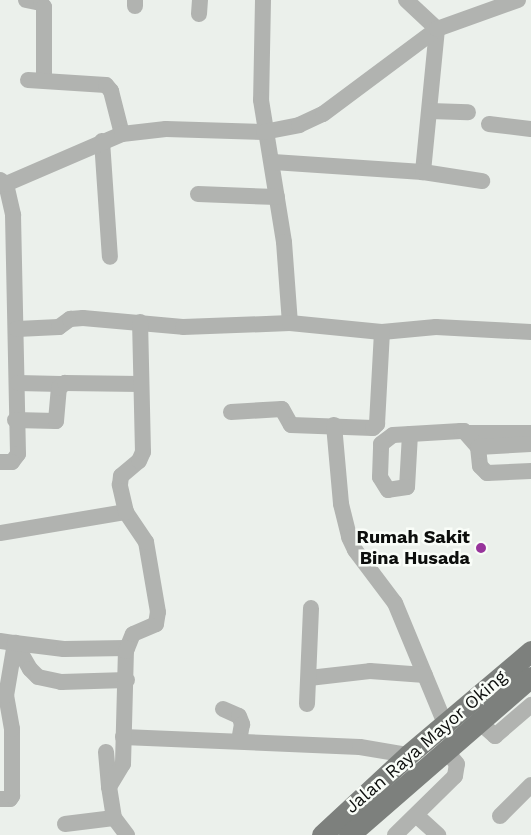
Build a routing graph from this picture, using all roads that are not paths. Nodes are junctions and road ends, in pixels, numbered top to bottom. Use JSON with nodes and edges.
{"nodes":[{"id":1,"x":26,"y":0,"type":"edge"},
{"id":2,"x":263,"y":0,"type":"edge"},
{"id":3,"x":406,"y":0,"type":"edge"},
{"id":4,"x":518,"y":0,"type":"edge"},
{"id":5,"x":437,"y":29,"type":"junction"},
{"id":6,"x":28,"y":80,"type":"dead end"},
{"id":7,"x":44,"y":80,"type":"junction"},
{"id":8,"x":430,"y":112,"type":"junction"},
{"id":9,"x":468,"y":112,"type":"dead end"},
{"id":10,"x":489,"y":124,"type":"dead end"},
{"id":11,"x":531,"y":130,"type":"edge"},
{"id":12,"x":264,"y":132,"type":"junction"},
{"id":13,"x":122,"y":134,"type":"junction"},
{"id":14,"x":102,"y":141,"type":"junction"},
{"id":15,"x":273,"y":162,"type":"junction"},
{"id":16,"x":424,"y":172,"type":"junction"},
{"id":17,"x":482,"y":181,"type":"dead end"},
{"id":18,"x":3,"y":182,"type":"edge"},
{"id":19,"x":198,"y":194,"type":"dead end"},
{"id":20,"x":277,"y":197,"type":"junction"},
{"id":21,"x":110,"y":257,"type":"dead end"},
{"id":22,"x":140,"y":322,"type":"junction"},
{"id":23,"x":290,"y":323,"type":"junction"},
{"id":24,"x":16,"y":329,"type":"junction"},
{"id":25,"x":382,"y":332,"type":"junction"},
{"id":26,"x":531,"y":332,"type":"edge"},
{"id":27,"x":18,"y":383,"type":"junction"},
{"id":28,"x":61,"y":384,"type":"junction"},
{"id":29,"x":140,"y":384,"type":"junction"},
{"id":30,"x":231,"y":412,"type":"dead end"},
{"id":31,"x":15,"y":420,"type":"junction"},
{"id":32,"x":334,"y":424,"type":"junction"},
{"id":33,"x":467,"y":433,"type":"junction"},
{"id":34,"x":531,"y":433,"type":"edge"},
{"id":35,"x":410,"y":434,"type":"dead end"},
{"id":36,"x":531,"y":444,"type":"edge"},
{"id":37,"x":478,"y":447,"type":"junction"},
{"id":38,"x":0,"y":462,"type":"edge"},
{"id":39,"x":531,"y":471,"type":"edge"},
{"id":40,"x":126,"y":512,"type":"junction"},
{"id":41,"x":0,"y":533,"type":"edge"},
{"id":42,"x":311,"y":608,"type":"dead end"},
{"id":43,"x":7,"y":642,"type":"edge"},
{"id":44,"x":127,"y":648,"type":"junction"},
{"id":45,"x":531,"y":651,"type":"edge"},
{"id":46,"x":425,"y":675,"type":"junction"},
{"id":47,"x":309,"y":678,"type":"junction"},
{"id":48,"x":127,"y":680,"type":"junction"},
{"id":49,"x":527,"y":688,"type":"edge"},
{"id":50,"x":307,"y":704,"type":"dead end"},
{"id":51,"x":531,"y":705,"type":"edge"},
{"id":52,"x":223,"y":709,"type":"dead end"},
{"id":53,"x":481,"y":711,"type":"junction"},
{"id":54,"x":445,"y":724,"type":"junction"},
{"id":55,"x":123,"y":737,"type":"junction"},
{"id":56,"x":239,"y":741,"type":"junction"},
{"id":57,"x":446,"y":749,"type":"junction"},
{"id":58,"x":106,"y":752,"type":"dead end"},
{"id":59,"x":408,"y":755,"type":"junction"},
{"id":60,"x":531,"y":785,"type":"edge"},
{"id":61,"x":109,"y":787,"type":"junction"},
{"id":62,"x":0,"y":799,"type":"edge"},
{"id":63,"x":416,"y":815,"type":"junction"},
{"id":64,"x":500,"y":816,"type":"dead end"},
{"id":65,"x":114,"y":818,"type":"junction"},
{"id":66,"x":65,"y":824,"type":"dead end"},
{"id":67,"x":355,"y":833,"type":"edge"},
{"id":68,"x":128,"y":835,"type":"edge"},
{"id":69,"x":322,"y":835,"type":"edge"},
{"id":70,"x":395,"y":835,"type":"edge"},
{"id":71,"x":438,"y":835,"type":"edge"}],
"edges":[{"from":1,"to":7,"type":"street"},
{"from":2,"to":12,"type":"street"},
{"from":3,"to":5,"type":"street"},
{"from":4,"to":5,"type":"street"},
{"from":5,"to":8,"type":"street"},
{"from":5,"to":12,"type":"street"},
{"from":6,"to":7,"type":"street"},
{"from":7,"to":13,"type":"street"},
{"from":8,"to":9,"type":"street"},
{"from":8,"to":16,"type":"street"},
{"from":10,"to":11,"type":"street"},
{"from":12,"to":13,"type":"street"},
{"from":12,"to":15,"type":"street"},
{"from":13,"to":14,"type":"street"},
{"from":14,"to":18,"type":"street"},
{"from":14,"to":21,"type":"street"},
{"from":15,"to":16,"type":"street"},
{"from":15,"to":20,"type":"street"},
{"from":16,"to":17,"type":"street"},
{"from":18,"to":24,"type":"street"},
{"from":19,"to":20,"type":"street"},
{"from":20,"to":23,"type":"street"},
{"from":22,"to":23,"type":"street"},
{"from":22,"to":24,"type":"street"},
{"from":22,"to":29,"type":"street"},
{"from":23,"to":25,"type":"street"},
{"from":24,"to":27,"type":"street"},
{"from":25,"to":26,"type":"street"},
{"from":25,"to":32,"type":"street"},
{"from":27,"to":28,"type":"street"},
{"from":27,"to":31,"type":"street"},
{"from":28,"to":29,"type":"street"},
{"from":28,"to":31,"type":"street"},
{"from":29,"to":40,"type":"street"},
{"from":30,"to":32,"type":"street"},
{"from":31,"to":38,"type":"street"},
{"from":32,"to":46,"type":"street"},
{"from":33,"to":34,"type":"street"},
{"from":33,"to":35,"type":"street"},
{"from":33,"to":37,"type":"street"},
{"from":36,"to":37,"type":"street"},
{"from":37,"to":39,"type":"street"},
{"from":40,"to":41,"type":"street"},
{"from":40,"to":44,"type":"street"},
{"from":42,"to":47,"type":"street"},
{"from":43,"to":44,"type":"street"},
{"from":43,"to":48,"type":"street"},
{"from":43,"to":62,"type":"street"},
{"from":44,"to":48,"type":"street"},
{"from":45,"to":53,"type":"main road","name":"Jalan Raya Mayor Oking"},
{"from":46,"to":47,"type":"street"},
{"from":46,"to":54,"type":"street"},
{"from":47,"to":50,"type":"street"},
{"from":48,"to":55,"type":"street"},
{"from":49,"to":53,"type":"main road","name":"Jalan Raya Mayor Oking"},
{"from":51,"to":53,"type":"street"},
{"from":52,"to":56,"type":"street"},
{"from":53,"to":54,"type":"main road","name":"Jalan Raya Mayor Oking"},
{"from":53,"to":57,"type":"main road","name":"Jalan Raya Mayor Oking"},
{"from":54,"to":59,"type":"main road","name":"Jalan Raya Mayor Oking"},
{"from":55,"to":56,"type":"street"},
{"from":55,"to":61,"type":"street"},
{"from":56,"to":59,"type":"street"},
{"from":57,"to":63,"type":"street"},
{"from":57,"to":67,"type":"main road","name":"Jalan Raya Mayor Oking"},
{"from":58,"to":61,"type":"street"},
{"from":59,"to":69,"type":"main road","name":"Jalan Raya Mayor Oking"},
{"from":60,"to":64,"type":"street"},
{"from":61,"to":65,"type":"street"},
{"from":63,"to":70,"type":"street"},
{"from":63,"to":71,"type":"street"},
{"from":65,"to":66,"type":"street"},
{"from":65,"to":68,"type":"street"}]}
